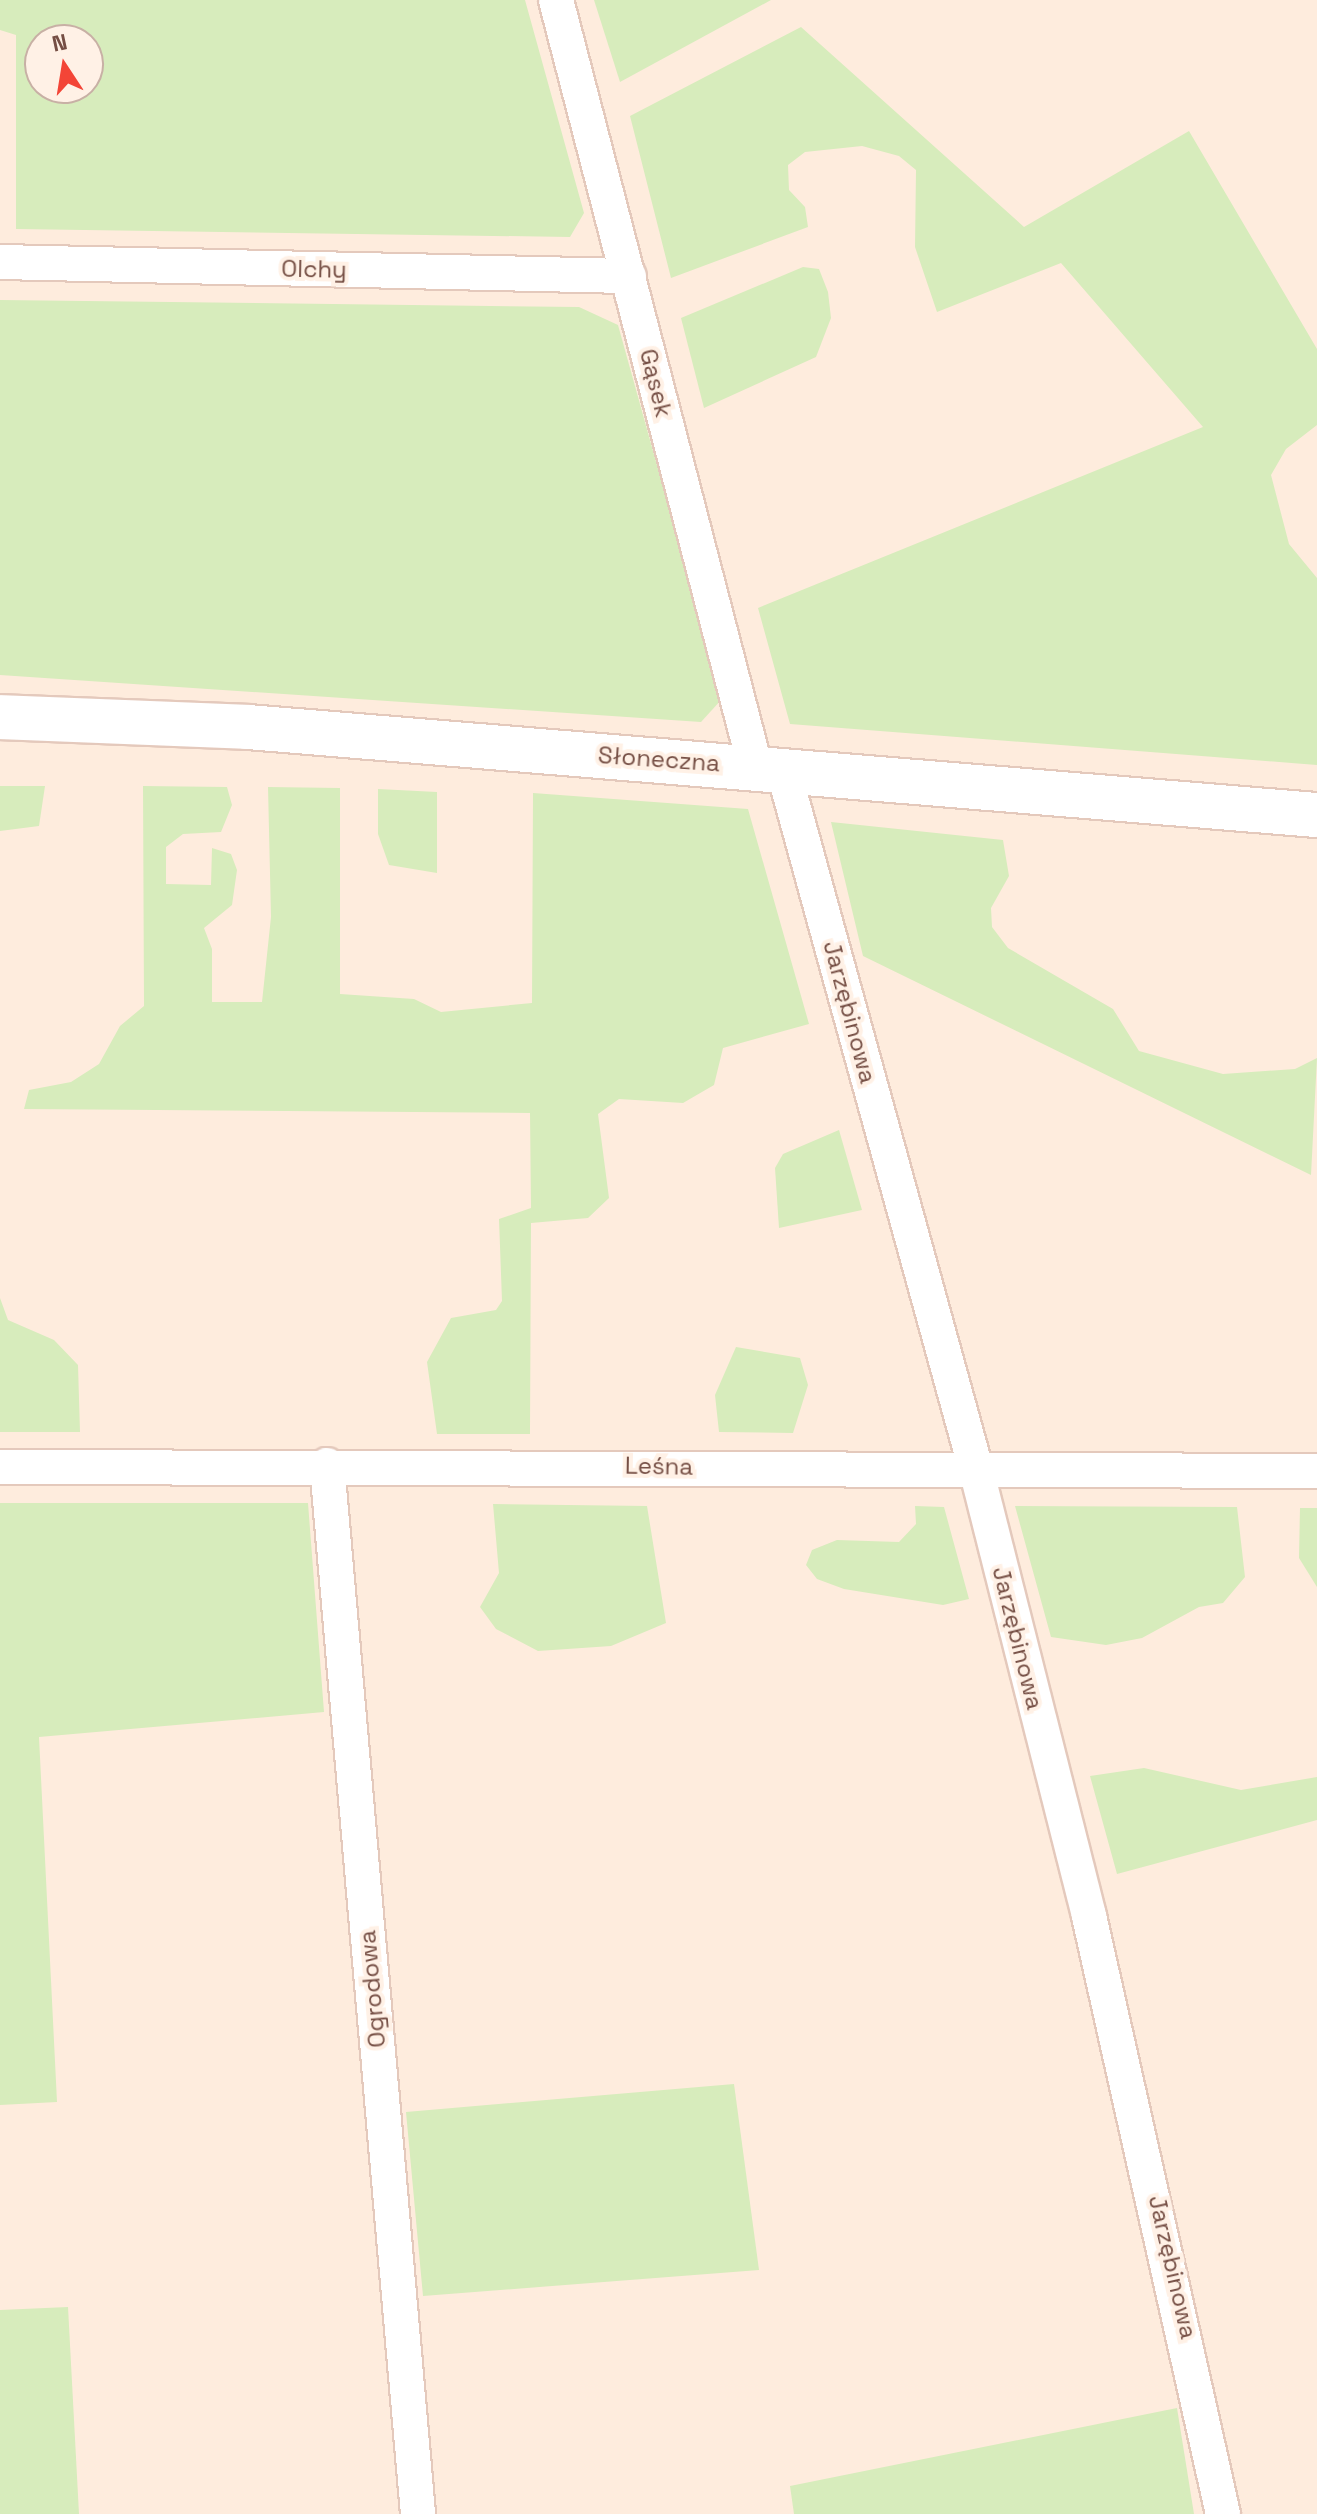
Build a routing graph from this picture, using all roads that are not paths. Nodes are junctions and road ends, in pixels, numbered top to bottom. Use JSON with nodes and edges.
{"nodes":[{"id":1,"x":556,"y":0,"type":"edge"},
{"id":2,"x":0,"y":262,"type":"edge"},
{"id":3,"x":629,"y":276,"type":"junction"},
{"id":4,"x":0,"y":717,"type":"edge"},
{"id":5,"x":769,"y":767,"type":"junction"},
{"id":6,"x":1317,"y":815,"type":"edge"},
{"id":7,"x":327,"y":1465,"type":"junction"},
{"id":8,"x":0,"y":1467,"type":"edge"},
{"id":9,"x":976,"y":1469,"type":"junction"},
{"id":10,"x":1317,"y":1471,"type":"edge"},
{"id":11,"x":418,"y":2514,"type":"edge"},
{"id":12,"x":1223,"y":2514,"type":"edge"}],
"edges":[{"from":1,"to":3,"type":"street","name":"Gąsek"},
{"from":2,"to":3,"type":"street","name":"Olchy"},
{"from":3,"to":5,"type":"street","name":"Gąsek"},
{"from":4,"to":5,"type":"main road","name":"Słoneczna"},
{"from":5,"to":6,"type":"main road","name":"Słoneczna"},
{"from":5,"to":9,"type":"street","name":"Jarzębinowa"},
{"from":7,"to":8,"type":"street","name":"Leśna"},
{"from":7,"to":9,"type":"street","name":"Leśna"},
{"from":7,"to":11,"type":"street","name":"Ogrodowa"},
{"from":9,"to":10,"type":"street","name":"Leśna"},
{"from":9,"to":12,"type":"street","name":"Jarzębinowa"}]}
